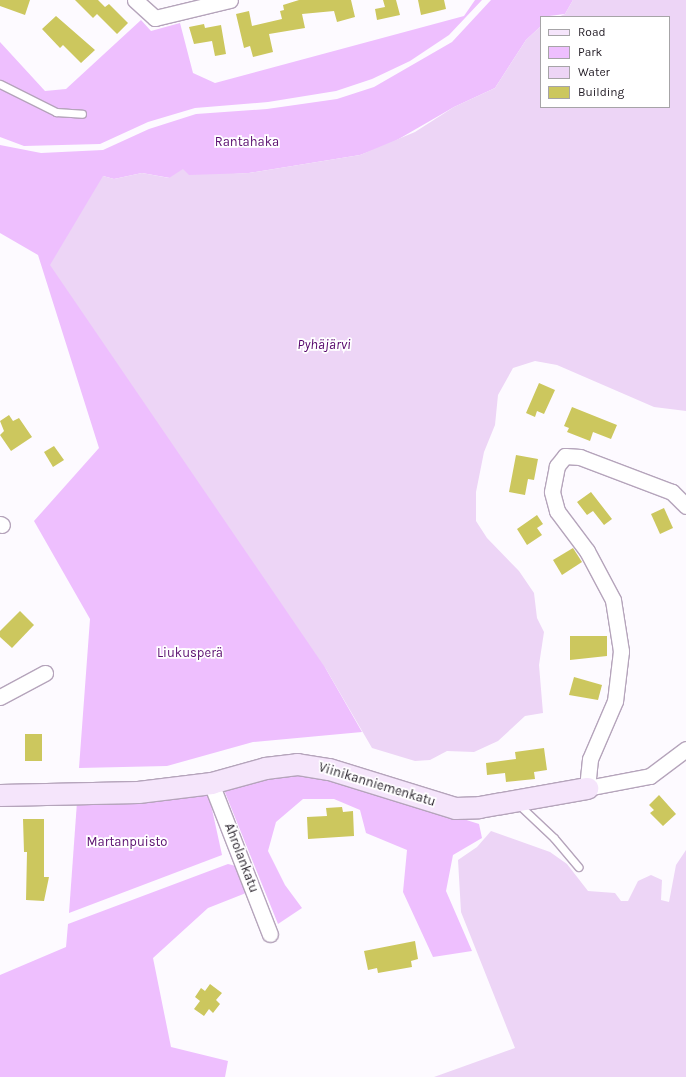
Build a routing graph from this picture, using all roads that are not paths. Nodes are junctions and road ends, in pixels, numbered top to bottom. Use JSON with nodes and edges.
{"nodes":[{"id":1,"x":135,"y":0,"type":"edge"},
{"id":2,"x":230,"y":0,"type":"edge"},
{"id":3,"x":0,"y":84,"type":"edge"},
{"id":4,"x":82,"y":114,"type":"dead end"},
{"id":5,"x":686,"y":506,"type":"edge"},
{"id":6,"x":45,"y":673,"type":"dead end"},
{"id":7,"x":0,"y":697,"type":"edge"},
{"id":8,"x":686,"y":749,"type":"edge"},
{"id":9,"x":211,"y":783,"type":"junction"},
{"id":10,"x":587,"y":788,"type":"junction"},
{"id":11,"x":0,"y":795,"type":"edge"},
{"id":12,"x":512,"y":799,"type":"junction"},
{"id":13,"x":578,"y":867,"type":"dead end"},
{"id":14,"x":270,"y":934,"type":"dead end"}],
"edges":[{"from":1,"to":2,"type":"street"},
{"from":3,"to":4,"type":"lane"},
{"from":5,"to":10,"type":"street"},
{"from":6,"to":7,"type":"street"},
{"from":8,"to":10,"type":"street"},
{"from":9,"to":11,"type":"street","name":"Viinikanniemenkatu"},
{"from":9,"to":12,"type":"street","name":"Viinikanniemenkatu"},
{"from":9,"to":14,"type":"street","name":"Ahrolankatu"},
{"from":10,"to":12,"type":"street","name":"Viinikanniemenkatu"},
{"from":12,"to":13,"type":"lane"}]}
